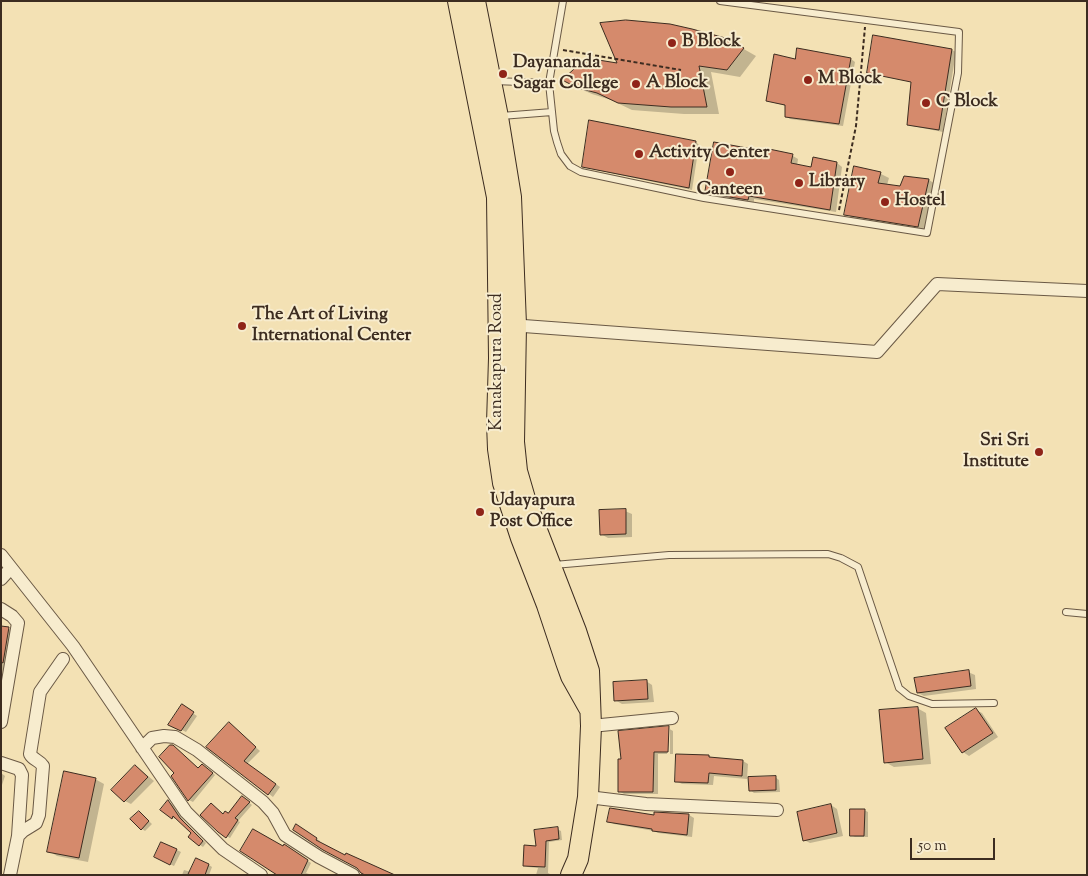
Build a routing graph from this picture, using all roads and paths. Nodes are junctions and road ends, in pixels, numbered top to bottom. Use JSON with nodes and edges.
{"nodes":[{"id":1,"x":458,"y":1,"type":"edge"},
{"id":2,"x":475,"y":1,"type":"edge"},
{"id":3,"x":563,"y":1,"type":"edge"},
{"id":4,"x":720,"y":1,"type":"edge"},
{"id":5,"x":866,"y":20,"type":"junction"},
{"id":6,"x":555,"y":48,"type":"junction"},
{"id":7,"x":681,"y":70,"type":"dead end"},
{"id":8,"x":491,"y":82,"type":"junction"},
{"id":9,"x":548,"y":83,"type":"junction"},
{"id":10,"x":552,"y":112,"type":"junction"},
{"id":11,"x":498,"y":117,"type":"junction"},
{"id":12,"x":837,"y":219,"type":"junction"},
{"id":13,"x":1087,"y":291,"type":"edge"},
{"id":14,"x":507,"y":325,"type":"junction"},
{"id":15,"x":519,"y":505,"type":"junction"},
{"id":16,"x":1,"y":555,"type":"edge"},
{"id":17,"x":550,"y":565,"type":"junction"},
{"id":18,"x":11,"y":568,"type":"junction"},
{"id":19,"x":1,"y":579,"type":"edge"},
{"id":20,"x":1,"y":609,"type":"edge"},
{"id":21,"x":1066,"y":612,"type":"dead end"},
{"id":22,"x":1087,"y":614,"type":"edge"},
{"id":23,"x":63,"y":659,"type":"dead end"},
{"id":24,"x":994,"y":703,"type":"dead end"},
{"id":25,"x":590,"y":718,"type":"junction"},
{"id":26,"x":672,"y":718,"type":"dead end"},
{"id":27,"x":1,"y":722,"type":"edge"},
{"id":28,"x":142,"y":748,"type":"junction"},
{"id":29,"x":1,"y":763,"type":"edge"},
{"id":30,"x":588,"y":797,"type":"junction"},
{"id":31,"x":777,"y":810,"type":"dead end"},
{"id":32,"x":18,"y":836,"type":"junction"},
{"id":33,"x":10,"y":875,"type":"edge"},
{"id":34,"x":262,"y":875,"type":"edge"},
{"id":35,"x":353,"y":875,"type":"edge"},
{"id":36,"x":572,"y":875,"type":"edge"}],
"edges":[{"from":1,"to":14,"type":"highway","name":"Kanakapura Road"},
{"from":2,"to":8,"type":"highway","name":"Kanakapura Road"},
{"from":3,"to":6,"type":"lane"},
{"from":4,"to":5,"type":"lane"},
{"from":5,"to":12,"type":"path"},
{"from":5,"to":12,"type":"lane"},
{"from":6,"to":7,"type":"path"},
{"from":6,"to":9,"type":"lane"},
{"from":8,"to":9,"type":"lane"},
{"from":8,"to":11,"type":"highway","name":"Kanakapura Road"},
{"from":9,"to":10,"type":"lane"},
{"from":10,"to":11,"type":"lane"},
{"from":10,"to":12,"type":"lane"},
{"from":11,"to":14,"type":"highway","name":"Kanakapura Road"},
{"from":13,"to":14,"type":"street"},
{"from":14,"to":15,"type":"highway","name":"Kanakapura Road"},
{"from":15,"to":17,"type":"highway","name":"Kanakapura Road"},
{"from":15,"to":25,"type":"highway","name":"Kanakapura Road"},
{"from":16,"to":18,"type":"street"},
{"from":17,"to":24,"type":"lane"},
{"from":17,"to":25,"type":"highway","name":"Kanakapura Road"},
{"from":18,"to":19,"type":"street"},
{"from":18,"to":28,"type":"street"},
{"from":20,"to":27,"type":"street"},
{"from":21,"to":22,"type":"lane"},
{"from":23,"to":32,"type":"street"},
{"from":25,"to":26,"type":"street"},
{"from":25,"to":30,"type":"highway","name":"Kanakapura Road"},
{"from":28,"to":34,"type":"street"},
{"from":28,"to":35,"type":"street"},
{"from":29,"to":32,"type":"street"},
{"from":30,"to":31,"type":"street"},
{"from":30,"to":36,"type":"highway","name":"Kanakapura Road"},
{"from":32,"to":33,"type":"street"}]}
